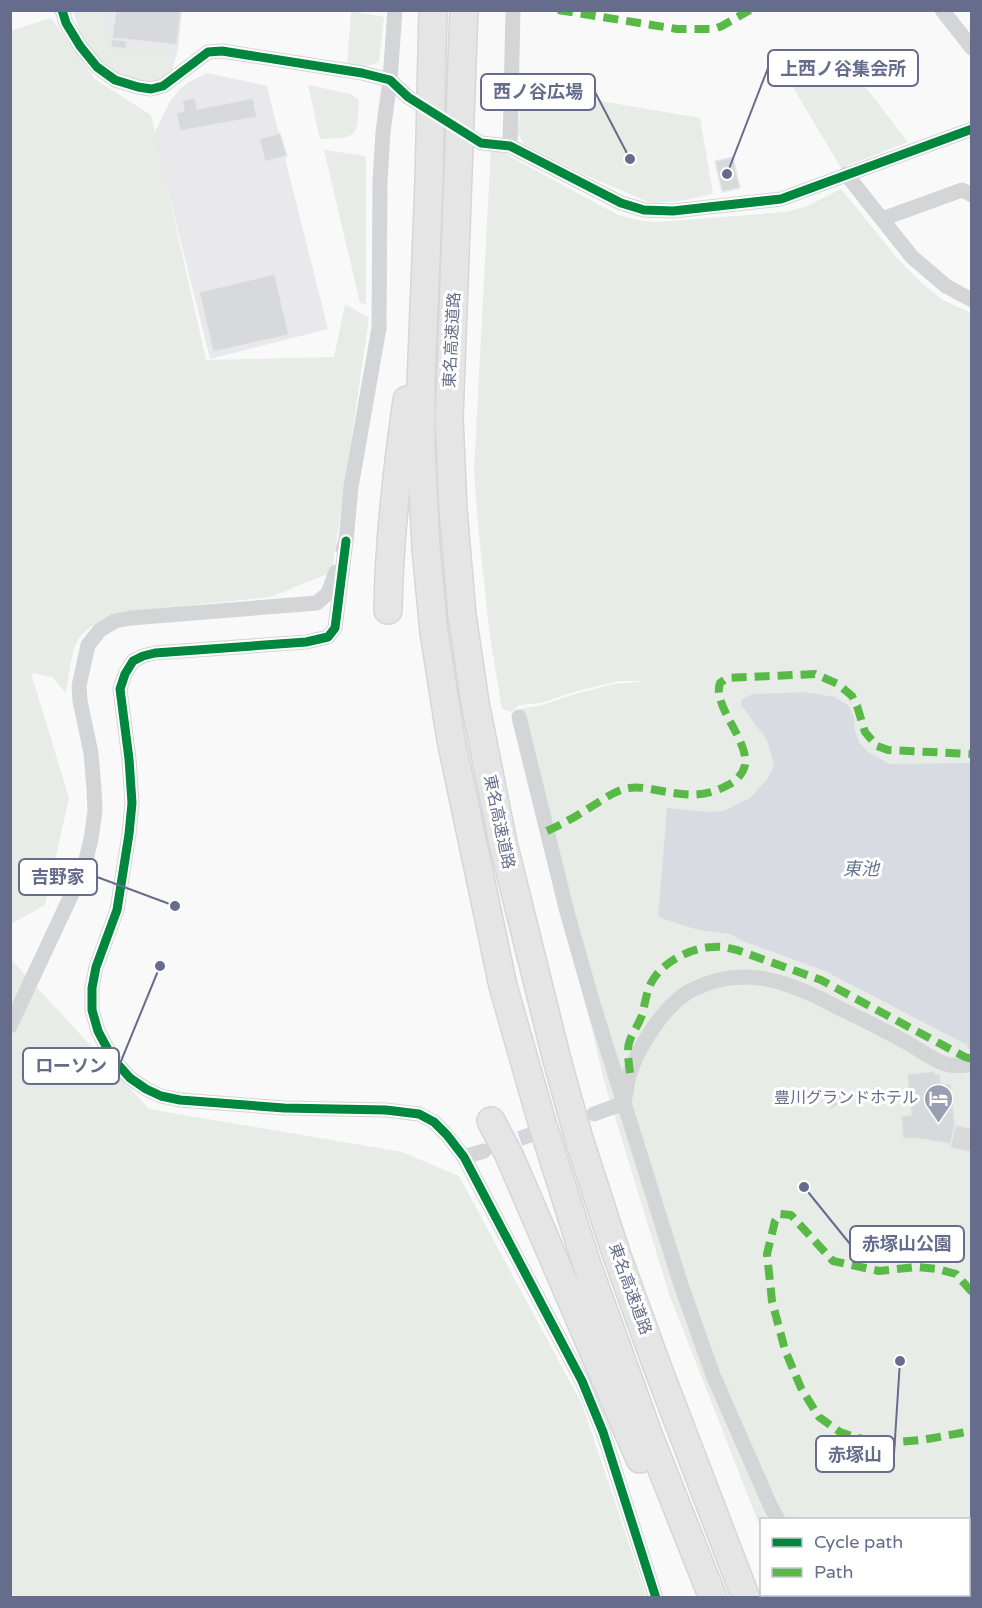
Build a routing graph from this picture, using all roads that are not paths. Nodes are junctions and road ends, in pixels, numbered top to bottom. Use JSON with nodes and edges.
{"nodes":[{"id":1,"x":62,"y":10,"type":"edge"},
{"id":2,"x":395,"y":10,"type":"edge"},
{"id":3,"x":433,"y":10,"type":"edge"},
{"id":4,"x":464,"y":10,"type":"edge"},
{"id":5,"x":480,"y":10,"type":"edge"},
{"id":6,"x":513,"y":10,"type":"edge"},
{"id":7,"x":942,"y":10,"type":"edge"},
{"id":8,"x":972,"y":48,"type":"edge"},
{"id":9,"x":390,"y":80,"type":"junction"},
{"id":10,"x":408,"y":97,"type":"tunnel mouth"},
{"id":11,"x":460,"y":112,"type":"junction"},
{"id":12,"x":972,"y":129,"type":"edge"},
{"id":13,"x":481,"y":143,"type":"tunnel mouth"},
{"id":14,"x":510,"y":146,"type":"junction"},
{"id":15,"x":846,"y":174,"type":"junction"},
{"id":16,"x":972,"y":195,"type":"edge"},
{"id":17,"x":882,"y":219,"type":"junction"},
{"id":18,"x":425,"y":274,"type":"junction"},
{"id":19,"x":972,"y":300,"type":"edge"},
{"id":20,"x":346,"y":541,"type":"junction"},
{"id":21,"x":388,"y":610,"type":"dead end"},
{"id":22,"x":519,"y":717,"type":"dead end"},
{"id":23,"x":10,"y":1026,"type":"edge"},
{"id":24,"x":972,"y":1065,"type":"edge"},
{"id":25,"x":624,"y":1103,"type":"junction"},
{"id":26,"x":594,"y":1113,"type":"tunnel mouth"},
{"id":27,"x":491,"y":1121,"type":"dead end"},
{"id":28,"x":484,"y":1150,"type":"tunnel mouth"},
{"id":29,"x":464,"y":1157,"type":"junction"},
{"id":30,"x":777,"y":1518,"type":"edge"},
{"id":31,"x":656,"y":1598,"type":"edge"},
{"id":32,"x":708,"y":1598,"type":"edge"},
{"id":33,"x":713,"y":1598,"type":"edge"},
{"id":34,"x":746,"y":1598,"type":"edge"}],
"edges":[{"from":1,"to":9,"type":"street"},
{"from":2,"to":9,"type":"street"},
{"from":3,"to":18,"type":"highway","name":"東名高速道路"},
{"from":4,"to":11,"type":"highway","name":"東名高速道路"},
{"from":5,"to":11,"type":"highway"},
{"from":6,"to":14,"type":"street"},
{"from":7,"to":8,"type":"street"},
{"from":9,"to":10,"type":"street"},
{"from":9,"to":20,"type":"street"},
{"from":11,"to":34,"type":"highway","name":"東名高速道路"},
{"from":12,"to":15,"type":"street"},
{"from":13,"to":14,"type":"street"},
{"from":14,"to":15,"type":"street"},
{"from":15,"to":17,"type":"street"},
{"from":16,"to":17,"type":"street"},
{"from":17,"to":19,"type":"street"},
{"from":18,"to":21,"type":"highway"},
{"from":18,"to":33,"type":"highway","name":"東名高速道路"},
{"from":20,"to":23,"type":"street"},
{"from":20,"to":29,"type":"street"},
{"from":22,"to":25,"type":"street"},
{"from":24,"to":25,"type":"street"},
{"from":25,"to":26,"type":"street"},
{"from":25,"to":30,"type":"street"},
{"from":27,"to":32,"type":"highway"},
{"from":28,"to":29,"type":"street"},
{"from":29,"to":31,"type":"street"}]}
